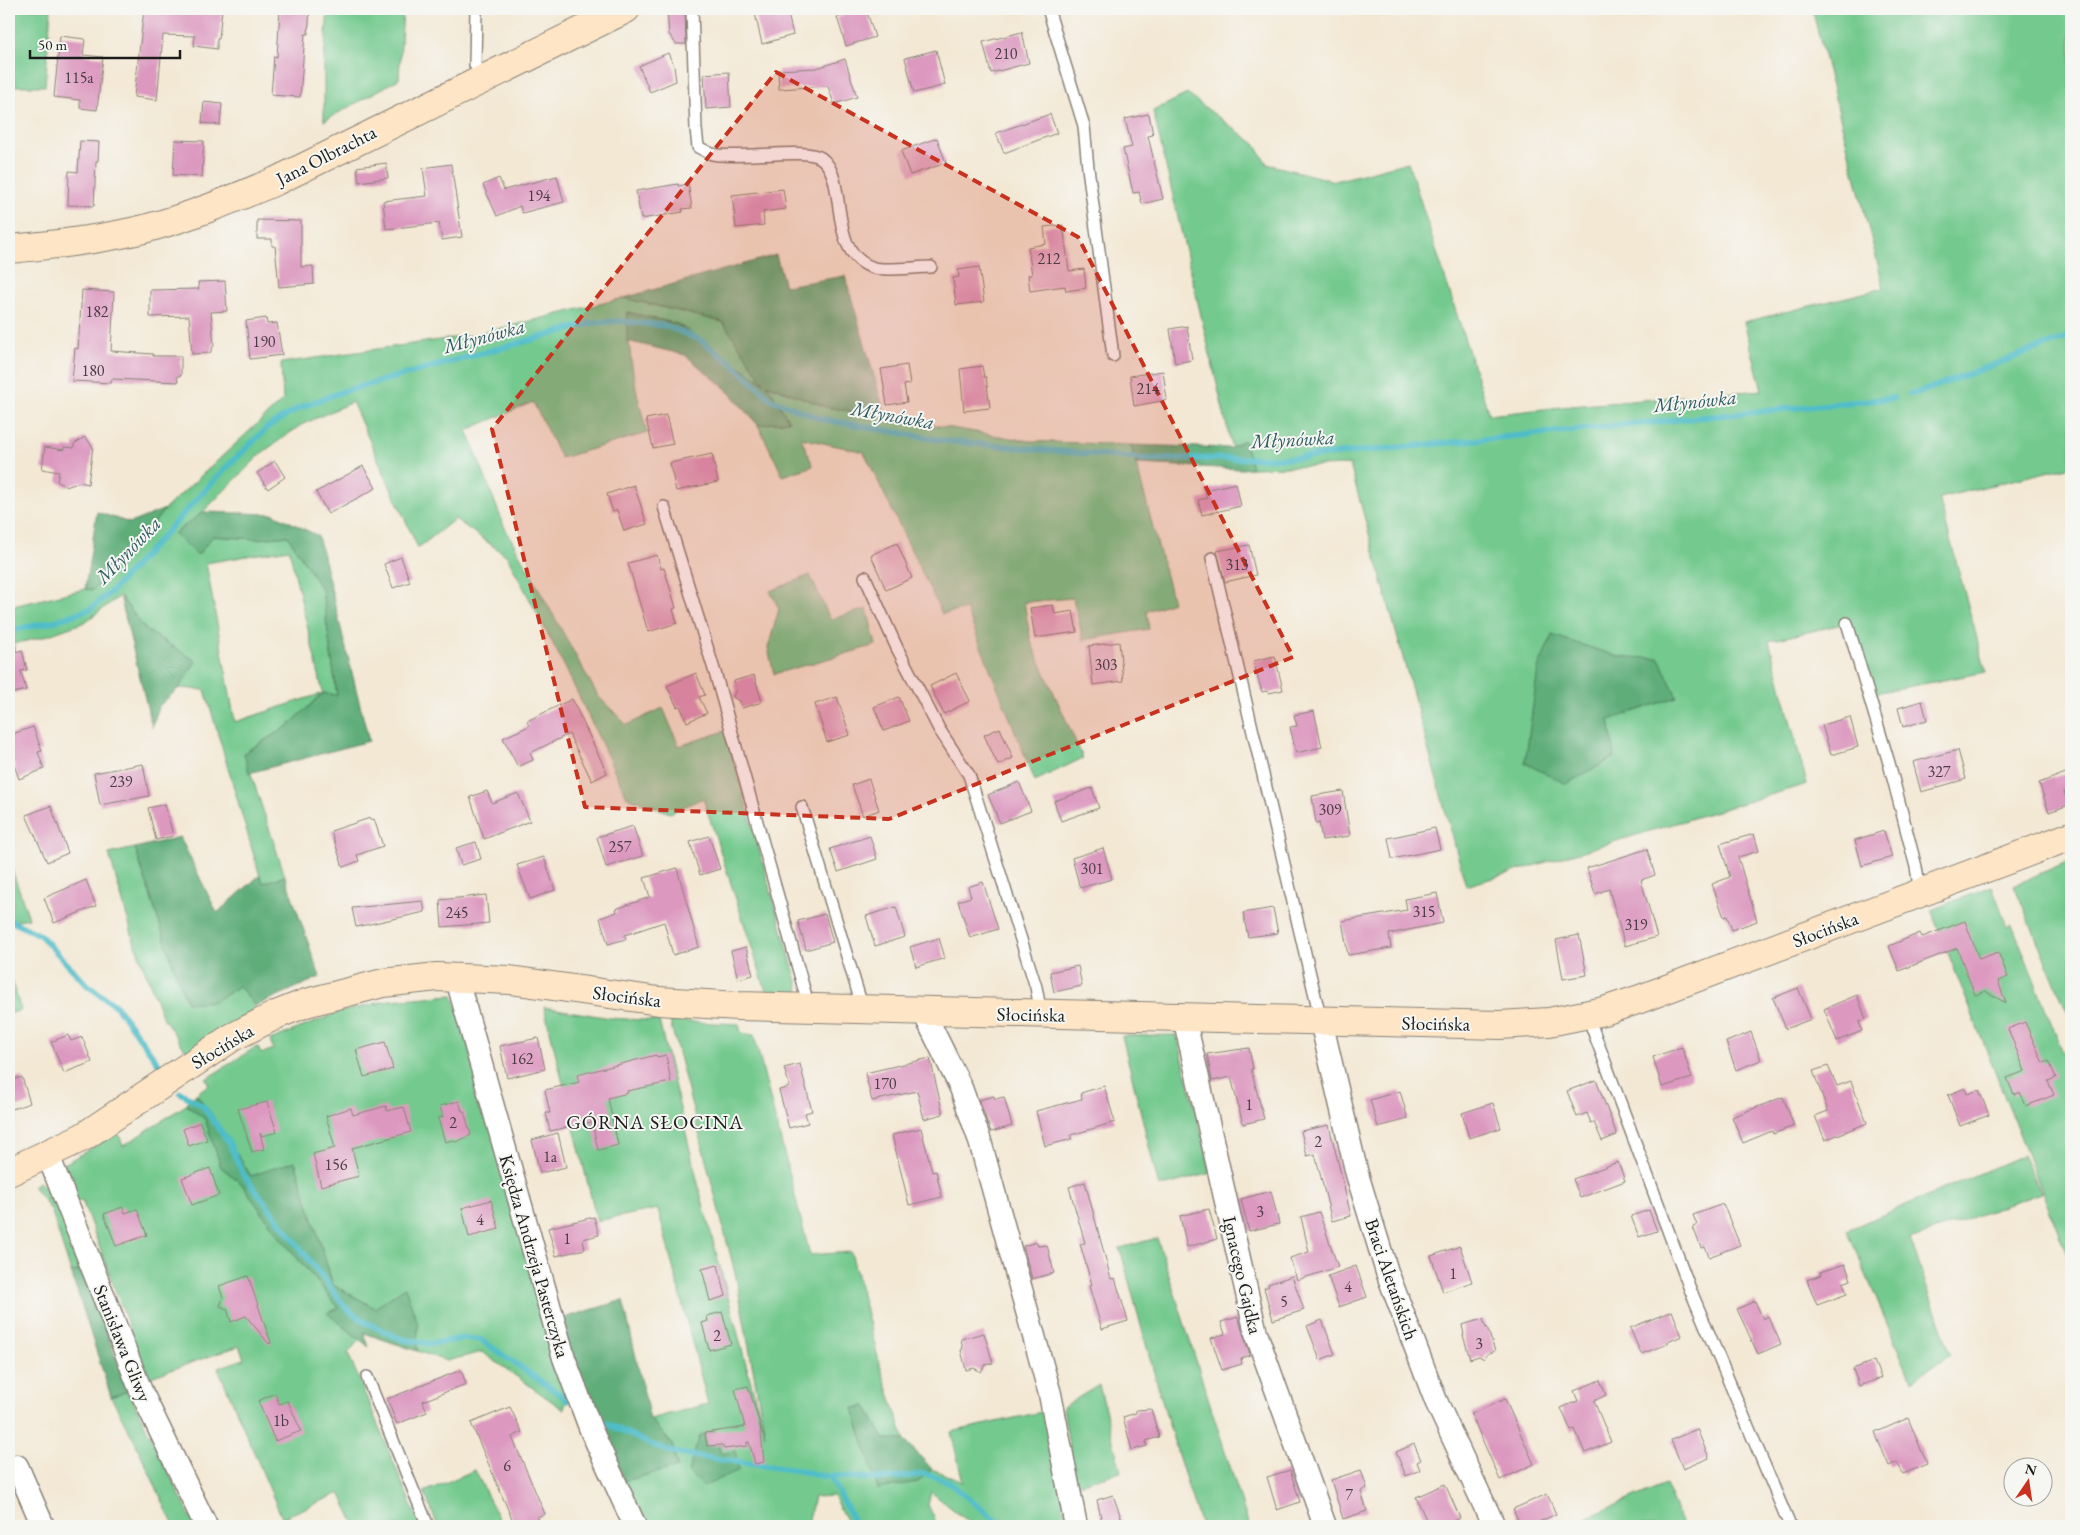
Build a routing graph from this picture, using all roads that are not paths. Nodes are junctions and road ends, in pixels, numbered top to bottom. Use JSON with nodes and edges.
{"nodes":[{"id":1,"x":476,"y":9,"type":"edge"},
{"id":2,"x":626,"y":9,"type":"edge"},
{"id":3,"x":692,"y":9,"type":"edge"},
{"id":4,"x":1048,"y":9,"type":"edge"},
{"id":5,"x":482,"y":80,"type":"junction"},
{"id":6,"x":9,"y":249,"type":"edge"},
{"id":7,"x":931,"y":267,"type":"dead end"},
{"id":8,"x":1113,"y":356,"type":"dead end"},
{"id":9,"x":664,"y":507,"type":"dead end"},
{"id":10,"x":1212,"y":558,"type":"dead end"},
{"id":11,"x":865,"y":577,"type":"dead end"},
{"id":12,"x":1847,"y":622,"type":"dead end"},
{"id":13,"x":802,"y":807,"type":"dead end"},
{"id":14,"x":2071,"y":836,"type":"edge"},
{"id":15,"x":1920,"y":893,"type":"junction"},
{"id":16,"x":458,"y":977,"type":"junction"},
{"id":17,"x":809,"y":1008,"type":"junction"},
{"id":18,"x":863,"y":1010,"type":"junction"},
{"id":19,"x":923,"y":1011,"type":"junction"},
{"id":20,"x":1041,"y":1014,"type":"junction"},
{"id":21,"x":1587,"y":1014,"type":"junction"},
{"id":22,"x":1184,"y":1018,"type":"junction"},
{"id":23,"x":1321,"y":1021,"type":"junction"},
{"id":24,"x":48,"y":1155,"type":"junction"},
{"id":25,"x":9,"y":1172,"type":"edge"},
{"id":26,"x":367,"y":1377,"type":"dead end"},
{"id":27,"x":17,"y":1466,"type":"dead end"},
{"id":28,"x":43,"y":1526,"type":"edge"},
{"id":29,"x":206,"y":1526,"type":"edge"},
{"id":30,"x":428,"y":1526,"type":"edge"},
{"id":31,"x":635,"y":1526,"type":"edge"},
{"id":32,"x":1076,"y":1526,"type":"edge"},
{"id":33,"x":1325,"y":1526,"type":"edge"},
{"id":34,"x":1494,"y":1526,"type":"edge"},
{"id":35,"x":1790,"y":1526,"type":"edge"}],
"edges":[{"from":1,"to":5,"type":"lane"},
{"from":2,"to":5,"type":"street","name":"Jana Olbrachta"},
{"from":3,"to":7,"type":"lane"},
{"from":4,"to":8,"type":"lane"},
{"from":5,"to":6,"type":"street","name":"Jana Olbrachta"},
{"from":9,"to":17,"type":"lane"},
{"from":10,"to":23,"type":"lane"},
{"from":11,"to":20,"type":"lane"},
{"from":12,"to":15,"type":"lane"},
{"from":13,"to":18,"type":"lane"},
{"from":14,"to":15,"type":"street","name":"Słocińska"},
{"from":15,"to":21,"type":"street","name":"Słocińska"},
{"from":16,"to":17,"type":"street","name":"Słocińska"},
{"from":16,"to":24,"type":"street","name":"Słocińska"},
{"from":16,"to":31,"type":"street","name":"Księdza Andrzeja Pasterczyka"},
{"from":17,"to":18,"type":"street","name":"Słocińska"},
{"from":18,"to":19,"type":"street","name":"Słocińska"},
{"from":19,"to":20,"type":"street","name":"Słocińska"},
{"from":19,"to":32,"type":"street"},
{"from":20,"to":22,"type":"street","name":"Słocińska"},
{"from":21,"to":23,"type":"street","name":"Słocińska"},
{"from":21,"to":35,"type":"lane"},
{"from":22,"to":23,"type":"street","name":"Słocińska"},
{"from":22,"to":33,"type":"street","name":"Ignacego Gajdka"},
{"from":23,"to":34,"type":"street","name":"Braci Aletańskich"},
{"from":24,"to":25,"type":"street","name":"Słocińska"},
{"from":24,"to":29,"type":"street","name":"Stanisława Gliwy"},
{"from":26,"to":30,"type":"lane"},
{"from":27,"to":28,"type":"street"}]}
